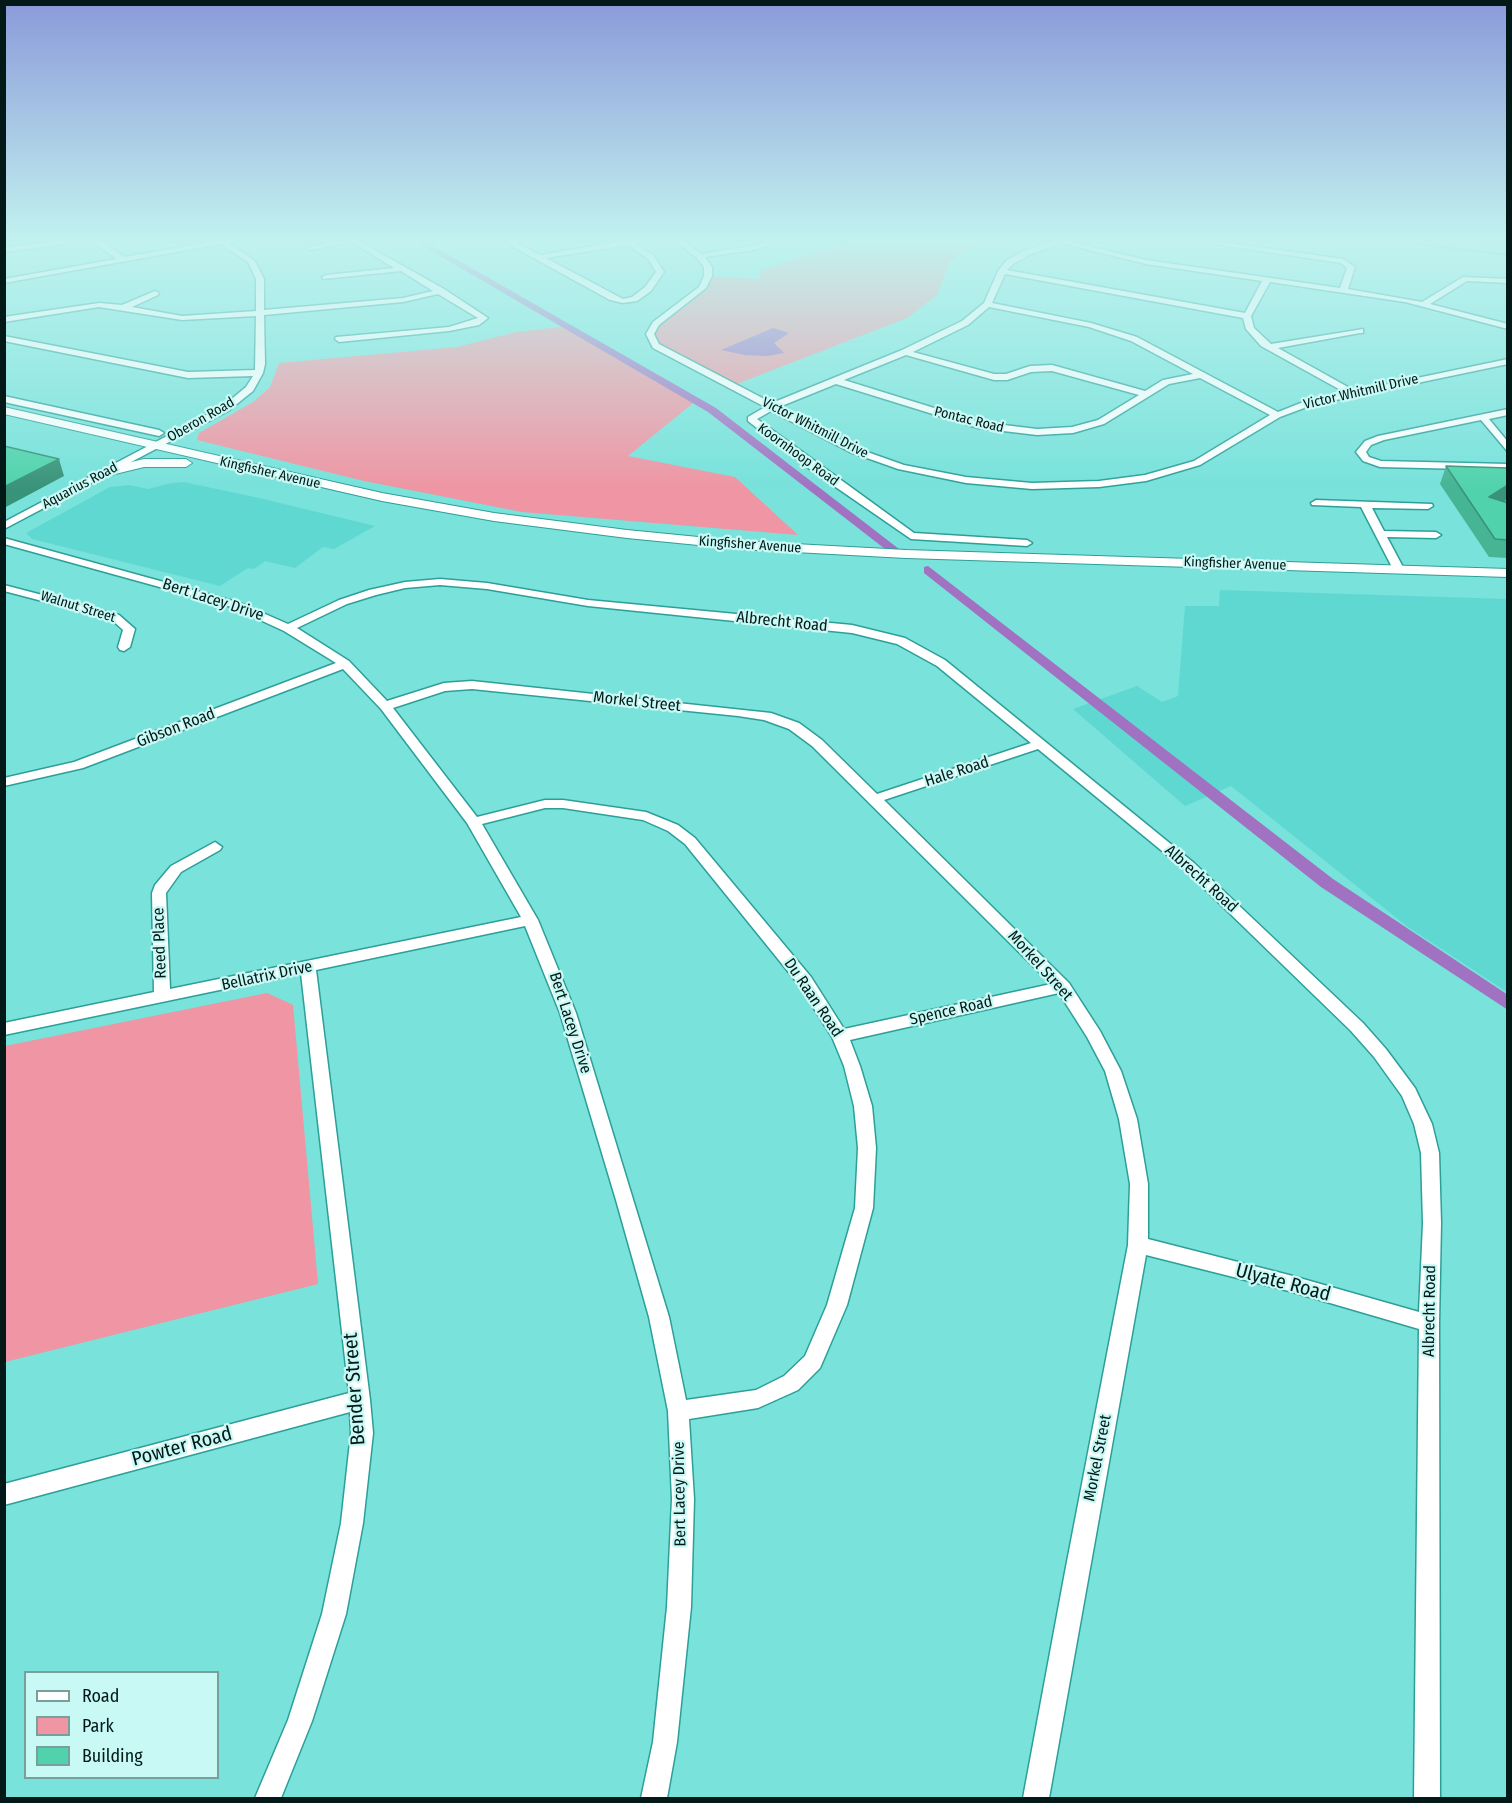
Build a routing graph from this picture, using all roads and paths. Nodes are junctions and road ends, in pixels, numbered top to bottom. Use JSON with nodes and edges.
{"nodes":[{"id":1,"x":260,"y":322,"type":"edge"},
{"id":2,"x":472,"y":322,"type":"edge"},
{"id":3,"x":657,"y":322,"type":"edge"},
{"id":4,"x":966,"y":322,"type":"edge"},
{"id":5,"x":1076,"y":322,"type":"edge"},
{"id":6,"x":1247,"y":322,"type":"edge"},
{"id":7,"x":1490,"y":322,"type":"edge"},
{"id":8,"x":1508,"y":327,"type":"edge"},
{"id":9,"x":1360,"y":331,"type":"dead end"},
{"id":10,"x":4,"y":338,"type":"edge"},
{"id":11,"x":339,"y":339,"type":"dead end"},
{"id":12,"x":1269,"y":347,"type":"junction"},
{"id":13,"x":905,"y":352,"type":"junction"},
{"id":14,"x":1508,"y":361,"type":"edge"},
{"id":15,"x":259,"y":373,"type":"junction"},
{"id":16,"x":1201,"y":375,"type":"junction"},
{"id":17,"x":837,"y":381,"type":"junction"},
{"id":18,"x":1353,"y":393,"type":"junction"},
{"id":19,"x":1144,"y":394,"type":"junction"},
{"id":20,"x":4,"y":399,"type":"edge"},
{"id":21,"x":771,"y":407,"type":"junction"},
{"id":22,"x":4,"y":411,"type":"edge"},
{"id":23,"x":1508,"y":412,"type":"edge"},
{"id":24,"x":1277,"y":415,"type":"junction"},
{"id":25,"x":1484,"y":417,"type":"junction"},
{"id":26,"x":4,"y":420,"type":"edge"},
{"id":27,"x":152,"y":444,"type":"junction"},
{"id":28,"x":1508,"y":449,"type":"edge"},
{"id":29,"x":186,"y":463,"type":"junction"},
{"id":30,"x":1508,"y":467,"type":"edge"},
{"id":31,"x":107,"y":472,"type":"junction"},
{"id":32,"x":1316,"y":503,"type":"dead end"},
{"id":33,"x":1365,"y":504,"type":"junction"},
{"id":34,"x":1428,"y":506,"type":"dead end"},
{"id":35,"x":4,"y":526,"type":"edge"},
{"id":36,"x":1436,"y":535,"type":"dead end"},
{"id":37,"x":1383,"y":539,"type":"junction"},
{"id":38,"x":4,"y":541,"type":"edge"},
{"id":39,"x":1027,"y":543,"type":"dead end"},
{"id":40,"x":1392,"y":569,"type":"junction"},
{"id":41,"x":1508,"y":573,"type":"edge"},
{"id":42,"x":1508,"y":582,"type":"edge"},
{"id":43,"x":4,"y":588,"type":"edge"},
{"id":44,"x":288,"y":628,"type":"junction"},
{"id":45,"x":124,"y":646,"type":"dead end"},
{"id":46,"x":345,"y":664,"type":"junction"},
{"id":47,"x":385,"y":706,"type":"junction"},
{"id":48,"x":1039,"y":745,"type":"junction"},
{"id":49,"x":4,"y":782,"type":"edge"},
{"id":50,"x":874,"y":799,"type":"junction"},
{"id":51,"x":474,"y":822,"type":"junction"},
{"id":52,"x":215,"y":847,"type":"dead end"},
{"id":53,"x":530,"y":920,"type":"junction"},
{"id":54,"x":308,"y":968,"type":"junction"},
{"id":55,"x":1063,"y":987,"type":"junction"},
{"id":56,"x":162,"y":998,"type":"junction"},
{"id":57,"x":4,"y":1029,"type":"edge"},
{"id":58,"x":840,"y":1036,"type":"junction"},
{"id":59,"x":1137,"y":1245,"type":"junction"},
{"id":60,"x":1429,"y":1323,"type":"junction"},
{"id":61,"x":360,"y":1400,"type":"junction"},
{"id":62,"x":678,"y":1411,"type":"junction"},
{"id":63,"x":4,"y":1495,"type":"edge"},
{"id":64,"x":268,"y":1798,"type":"edge"},
{"id":65,"x":654,"y":1798,"type":"edge"},
{"id":66,"x":1036,"y":1798,"type":"edge"},
{"id":67,"x":1428,"y":1798,"type":"edge"}],
"edges":[{"from":1,"to":15,"type":"street"},
{"from":2,"to":11,"type":"street"},
{"from":3,"to":21,"type":"street","name":"Victor Whitmill Drive"},
{"from":4,"to":13,"type":"street","name":"Koornhoop Road"},
{"from":5,"to":16,"type":"street"},
{"from":6,"to":12,"type":"street"},
{"from":7,"to":8,"type":"street"},
{"from":9,"to":12,"type":"street"},
{"from":10,"to":15,"type":"street"},
{"from":12,"to":18,"type":"street"},
{"from":13,"to":17,"type":"street","name":"Koornhoop Road"},
{"from":13,"to":19,"type":"street"},
{"from":14,"to":18,"type":"street","name":"Victor Whitmill Drive"},
{"from":15,"to":27,"type":"street","name":"Oberon Road"},
{"from":16,"to":19,"type":"street","name":"Pontac Road"},
{"from":16,"to":24,"type":"street"},
{"from":17,"to":19,"type":"street","name":"Pontac Road"},
{"from":17,"to":21,"type":"street","name":"Koornhoop Road"},
{"from":18,"to":24,"type":"street","name":"Victor Whitmill Drive"},
{"from":20,"to":27,"type":"street"},
{"from":21,"to":24,"type":"street","name":"Victor Whitmill Drive"},
{"from":21,"to":39,"type":"street","name":"Koornhoop Road"},
{"from":22,"to":27,"type":"street","name":"Kingfisher Avenue"},
{"from":23,"to":25,"type":"street"},
{"from":25,"to":28,"type":"street"},
{"from":25,"to":30,"type":"street"},
{"from":26,"to":27,"type":"street","name":"Kingfisher Avenue"},
{"from":27,"to":29,"type":"street","name":"Kingfisher Avenue"},
{"from":27,"to":31,"type":"street","name":"Aquarius Road"},
{"from":27,"to":40,"type":"street","name":"Kingfisher Avenue"},
{"from":29,"to":31,"type":"street"},
{"from":29,"to":42,"type":"street","name":"Kingfisher Avenue"},
{"from":31,"to":35,"type":"street","name":"Aquarius Road"},
{"from":32,"to":33,"type":"street"},
{"from":33,"to":34,"type":"street"},
{"from":33,"to":37,"type":"street"},
{"from":36,"to":37,"type":"street"},
{"from":37,"to":40,"type":"street"},
{"from":38,"to":44,"type":"street","name":"Bert Lacey Drive"},
{"from":40,"to":41,"type":"street","name":"Kingfisher Avenue"},
{"from":43,"to":45,"type":"street","name":"Walnut Street"},
{"from":44,"to":46,"type":"street","name":"Bert Lacey Drive"},
{"from":44,"to":48,"type":"street","name":"Albrecht Road"},
{"from":46,"to":47,"type":"street","name":"Bert Lacey Drive"},
{"from":46,"to":49,"type":"street","name":"Gibson Road"},
{"from":47,"to":50,"type":"street","name":"Morkel Street"},
{"from":47,"to":51,"type":"street","name":"Bert Lacey Drive"},
{"from":48,"to":50,"type":"street","name":"Hale Road"},
{"from":48,"to":60,"type":"street","name":"Albrecht Road"},
{"from":50,"to":55,"type":"street","name":"Morkel Street"},
{"from":51,"to":53,"type":"street","name":"Bert Lacey Drive"},
{"from":51,"to":58,"type":"street","name":"Du Raan Road"},
{"from":52,"to":56,"type":"street","name":"Reed Place"},
{"from":53,"to":54,"type":"street","name":"Bellatrix Drive"},
{"from":53,"to":62,"type":"street","name":"Bert Lacey Drive"},
{"from":54,"to":56,"type":"street","name":"Bellatrix Drive"},
{"from":54,"to":61,"type":"street","name":"Bender Street"},
{"from":55,"to":58,"type":"street","name":"Spence Road"},
{"from":55,"to":59,"type":"street","name":"Morkel Street"},
{"from":56,"to":57,"type":"street","name":"Bellatrix Drive"},
{"from":58,"to":62,"type":"street","name":"Du Raan Road"},
{"from":59,"to":60,"type":"street","name":"Ulyate Road"},
{"from":59,"to":66,"type":"street","name":"Morkel Street"},
{"from":60,"to":67,"type":"street","name":"Albrecht Road"},
{"from":61,"to":63,"type":"street","name":"Powter Road"},
{"from":61,"to":64,"type":"street","name":"Bender Street"},
{"from":62,"to":65,"type":"street","name":"Bert Lacey Drive"}]}
